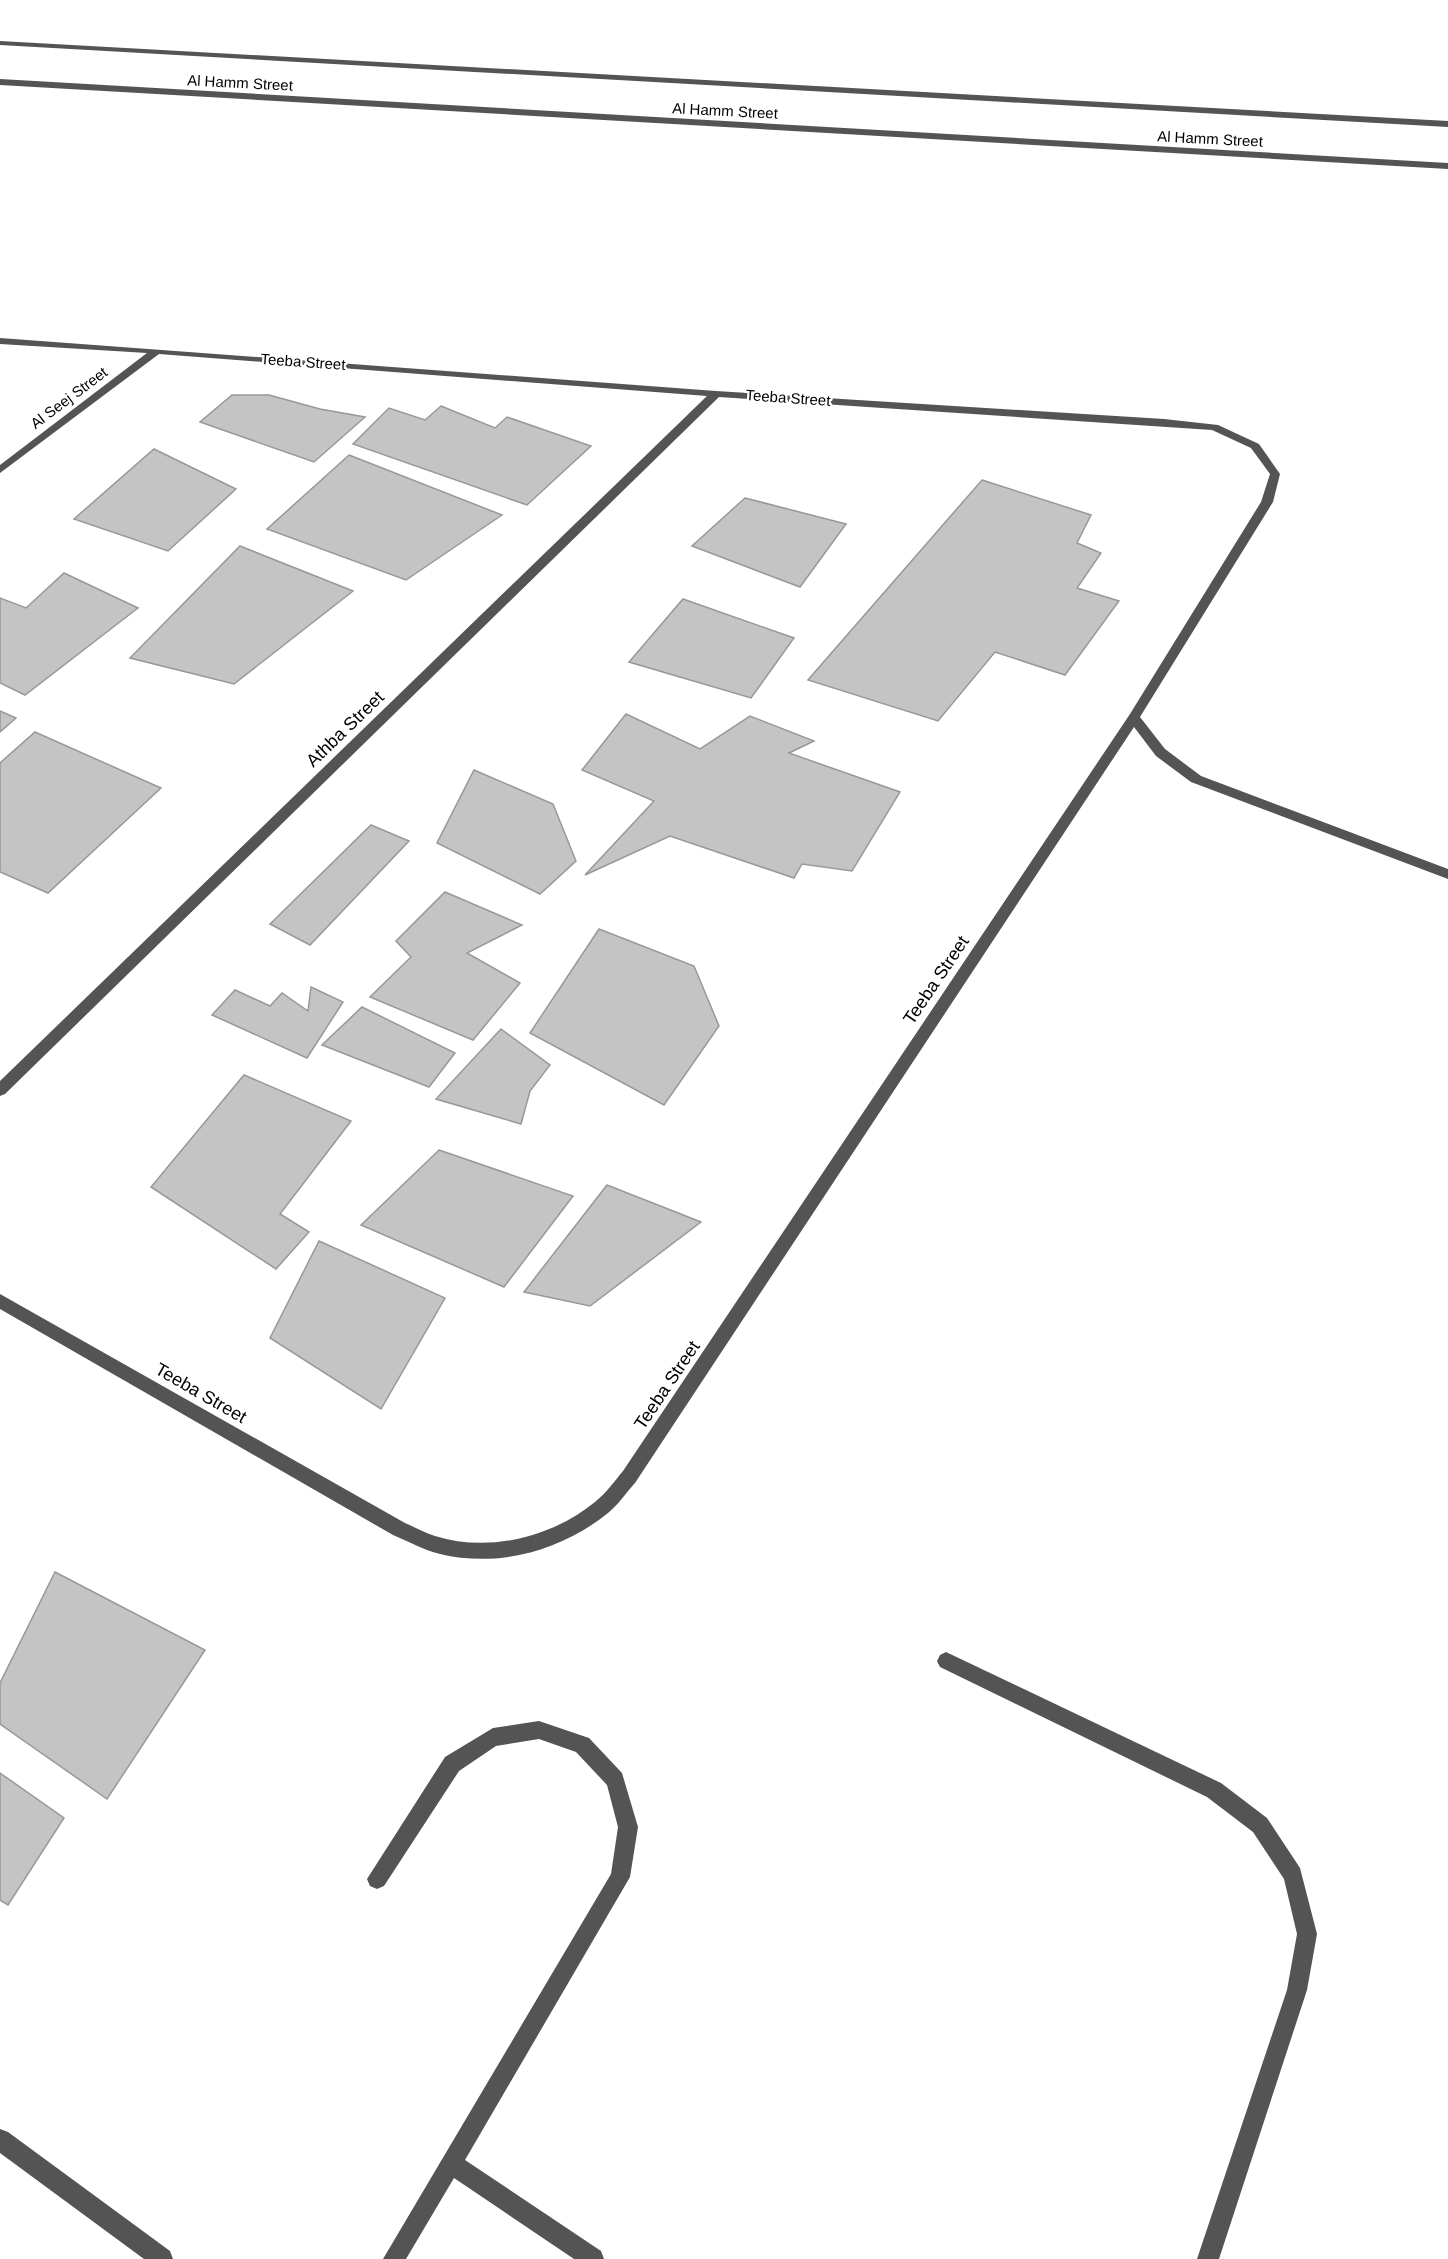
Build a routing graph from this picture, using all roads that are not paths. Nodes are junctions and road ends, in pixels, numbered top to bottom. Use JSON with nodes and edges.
{"nodes":[{"id":1,"x":0,"y":43,"type":"edge"},
{"id":2,"x":0,"y":82,"type":"edge"},
{"id":3,"x":1448,"y":124,"type":"edge"},
{"id":4,"x":1448,"y":166,"type":"edge"},
{"id":5,"x":0,"y":341,"type":"edge"},
{"id":6,"x":157,"y":351,"type":"junction"},
{"id":7,"x":716,"y":394,"type":"junction"},
{"id":8,"x":0,"y":470,"type":"edge"},
{"id":9,"x":1134,"y":717,"type":"junction"},
{"id":10,"x":1448,"y":874,"type":"edge"},
{"id":11,"x":0,"y":1090,"type":"edge"},
{"id":12,"x":0,"y":1301,"type":"edge"},
{"id":13,"x":946,"y":1662,"type":"dead end"},
{"id":14,"x":376,"y":1879,"type":"dead end"},
{"id":15,"x":0,"y":2140,"type":"edge"},
{"id":16,"x":451,"y":2163,"type":"junction"},
{"id":17,"x":162,"y":2259,"type":"edge"},
{"id":18,"x":394,"y":2259,"type":"edge"},
{"id":19,"x":594,"y":2259,"type":"edge"},
{"id":20,"x":1208,"y":2259,"type":"edge"}],
"edges":[{"from":1,"to":3,"type":"street","name":"Al Hamm Street"},
{"from":2,"to":4,"type":"street","name":"Al Hamm Street"},
{"from":5,"to":6,"type":"street","name":"Teeba Street"},
{"from":6,"to":7,"type":"street","name":"Teeba Street"},
{"from":6,"to":8,"type":"street","name":"Al Seej Street"},
{"from":7,"to":9,"type":"street","name":"Teeba Street"},
{"from":7,"to":11,"type":"street","name":"Athba Street"},
{"from":9,"to":10,"type":"street"},
{"from":9,"to":12,"type":"street","name":"Teeba Street"},
{"from":13,"to":20,"type":"street"},
{"from":14,"to":16,"type":"street"},
{"from":15,"to":17,"type":"street"},
{"from":16,"to":18,"type":"street"},
{"from":16,"to":19,"type":"street"}]}
